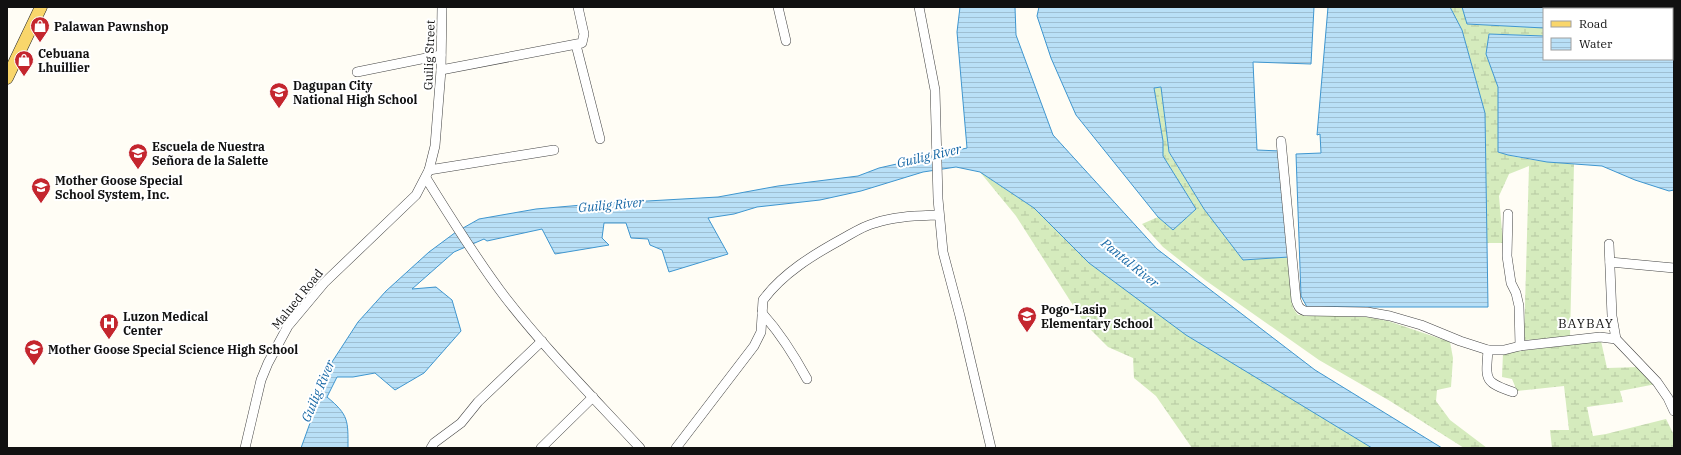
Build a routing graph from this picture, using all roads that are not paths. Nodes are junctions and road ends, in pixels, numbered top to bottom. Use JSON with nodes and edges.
{"nodes":[{"id":1,"x":41,"y":7,"type":"edge"},
{"id":2,"x":442,"y":7,"type":"edge"},
{"id":3,"x":578,"y":7,"type":"edge"},
{"id":4,"x":778,"y":7,"type":"edge"},
{"id":5,"x":919,"y":7,"type":"edge"},
{"id":6,"x":786,"y":41,"type":"dead end"},
{"id":7,"x":576,"y":45,"type":"junction"},
{"id":8,"x":441,"y":55,"type":"junction"},
{"id":9,"x":441,"y":70,"type":"junction"},
{"id":10,"x":357,"y":72,"type":"dead end"},
{"id":11,"x":7,"y":78,"type":"edge"},
{"id":12,"x":600,"y":139,"type":"dead end"},
{"id":13,"x":1281,"y":141,"type":"dead end"},
{"id":14,"x":554,"y":150,"type":"dead end"},
{"id":15,"x":428,"y":174,"type":"junction"},
{"id":16,"x":416,"y":195,"type":"joint"},
{"id":17,"x":1508,"y":214,"type":"dead end"},
{"id":18,"x":939,"y":215,"type":"junction"},
{"id":19,"x":1609,"y":244,"type":"dead end"},
{"id":20,"x":1610,"y":262,"type":"junction"},
{"id":21,"x":1674,"y":268,"type":"edge"},
{"id":22,"x":762,"y":314,"type":"junction"},
{"id":23,"x":1616,"y":339,"type":"junction"},
{"id":24,"x":542,"y":340,"type":"junction"},
{"id":25,"x":1520,"y":346,"type":"junction"},
{"id":26,"x":1488,"y":350,"type":"junction"},
{"id":27,"x":807,"y":379,"type":"dead end"},
{"id":28,"x":1513,"y":392,"type":"dead end"},
{"id":29,"x":593,"y":397,"type":"junction"},
{"id":30,"x":1674,"y":411,"type":"edge"},
{"id":31,"x":245,"y":448,"type":"edge"},
{"id":32,"x":431,"y":448,"type":"edge"},
{"id":33,"x":541,"y":448,"type":"edge"},
{"id":34,"x":640,"y":448,"type":"edge"},
{"id":35,"x":676,"y":448,"type":"edge"},
{"id":36,"x":991,"y":448,"type":"edge"}],
"edges":[{"from":1,"to":11,"type":"main road"},
{"from":2,"to":8,"type":"street","name":"Guilig Street"},
{"from":3,"to":7,"type":"street"},
{"from":4,"to":6,"type":"street"},
{"from":5,"to":18,"type":"street"},
{"from":7,"to":9,"type":"street"},
{"from":7,"to":12,"type":"street"},
{"from":8,"to":9,"type":"street","name":"Guilig Street"},
{"from":8,"to":10,"type":"street"},
{"from":9,"to":15,"type":"street","name":"Guilig Street"},
{"from":13,"to":26,"type":"street"},
{"from":14,"to":15,"type":"street"},
{"from":15,"to":16,"type":"street","name":"Guilig Street"},
{"from":15,"to":24,"type":"street"},
{"from":16,"to":31,"type":"street","name":"Malued Road"},
{"from":17,"to":25,"type":"street"},
{"from":18,"to":22,"type":"street"},
{"from":18,"to":36,"type":"street"},
{"from":19,"to":20,"type":"street"},
{"from":20,"to":21,"type":"street"},
{"from":20,"to":23,"type":"street"},
{"from":22,"to":27,"type":"street"},
{"from":22,"to":35,"type":"street"},
{"from":23,"to":25,"type":"street"},
{"from":23,"to":30,"type":"street"},
{"from":24,"to":29,"type":"street"},
{"from":24,"to":32,"type":"street"},
{"from":25,"to":26,"type":"street"},
{"from":26,"to":28,"type":"street"},
{"from":29,"to":33,"type":"street"},
{"from":29,"to":34,"type":"street"}]}
